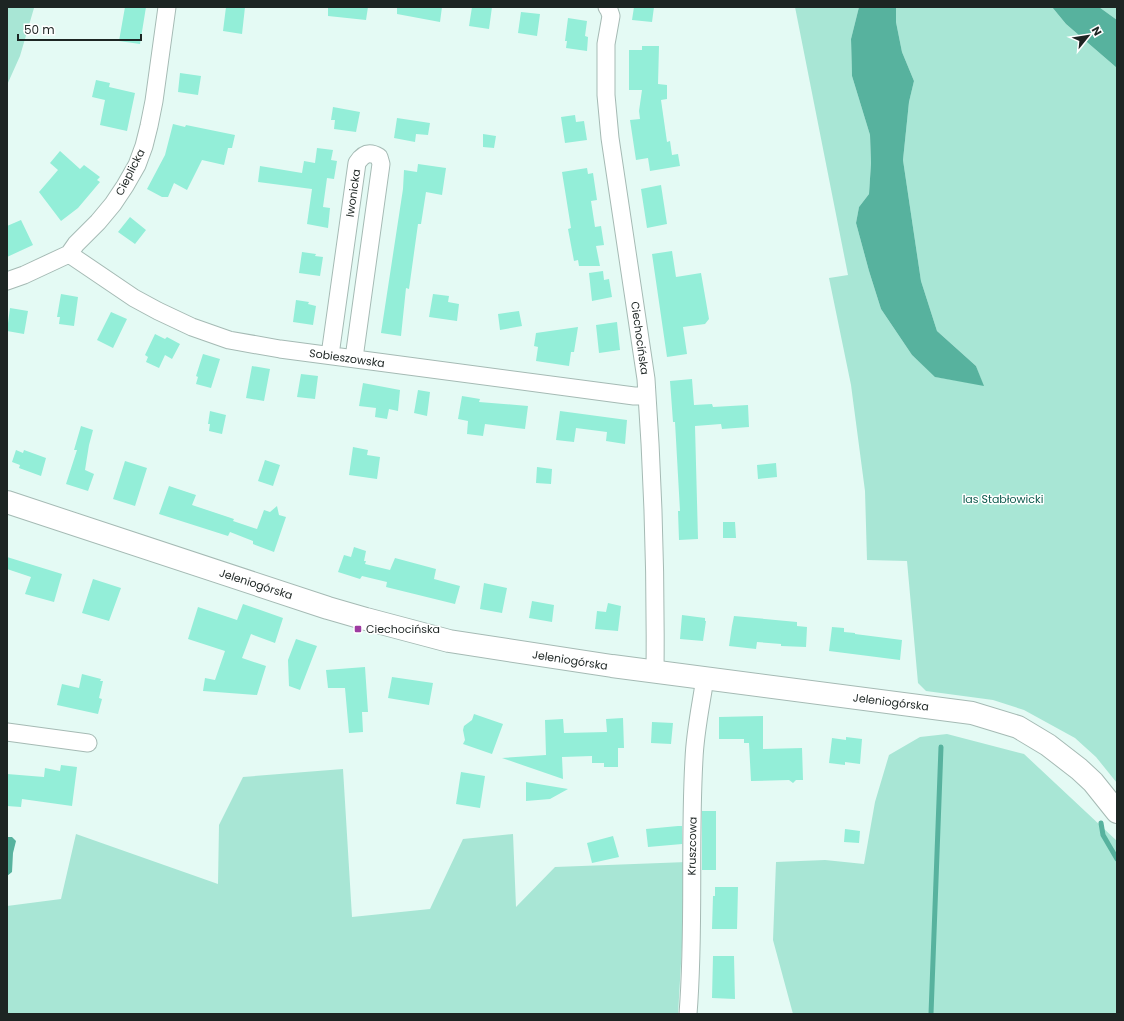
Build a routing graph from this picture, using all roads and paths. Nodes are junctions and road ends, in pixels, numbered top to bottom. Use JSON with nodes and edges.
{"nodes":[{"id":1,"x":167,"y":7,"type":"edge"},
{"id":2,"x":607,"y":7,"type":"edge"},
{"id":3,"x":69,"y":254,"type":"junction"},
{"id":4,"x":7,"y":281,"type":"edge"},
{"id":5,"x":330,"y":355,"type":"junction"},
{"id":6,"x":354,"y":358,"type":"junction"},
{"id":7,"x":647,"y":396,"type":"junction"},
{"id":8,"x":7,"y":502,"type":"edge"},
{"id":9,"x":655,"y":672,"type":"junction"},
{"id":10,"x":705,"y":678,"type":"junction"},
{"id":11,"x":7,"y":732,"type":"edge"},
{"id":12,"x":88,"y":743,"type":"dead end"},
{"id":13,"x":1117,"y":812,"type":"edge"},
{"id":14,"x":688,"y":1014,"type":"edge"}],
"edges":[{"from":1,"to":3,"type":"street","name":"Cieplicka"},
{"from":2,"to":7,"type":"street","name":"Ciechocińska"},
{"from":3,"to":4,"type":"street","name":"Cieplicka"},
{"from":3,"to":5,"type":"street","name":"Sobieszowska"},
{"from":5,"to":6,"type":"street","name":"Sobieszowska"},
{"from":5,"to":6,"type":"street","name":"Iwonicka"},
{"from":6,"to":7,"type":"street","name":"Sobieszowska"},
{"from":7,"to":9,"type":"street","name":"Ciechocińska"},
{"from":8,"to":9,"type":"street","name":"Jeleniogórska"},
{"from":9,"to":10,"type":"street","name":"Jeleniogórska"},
{"from":10,"to":13,"type":"street","name":"Jeleniogórska"},
{"from":10,"to":14,"type":"street","name":"Kruszcowa"},
{"from":11,"to":12,"type":"street"}]}
